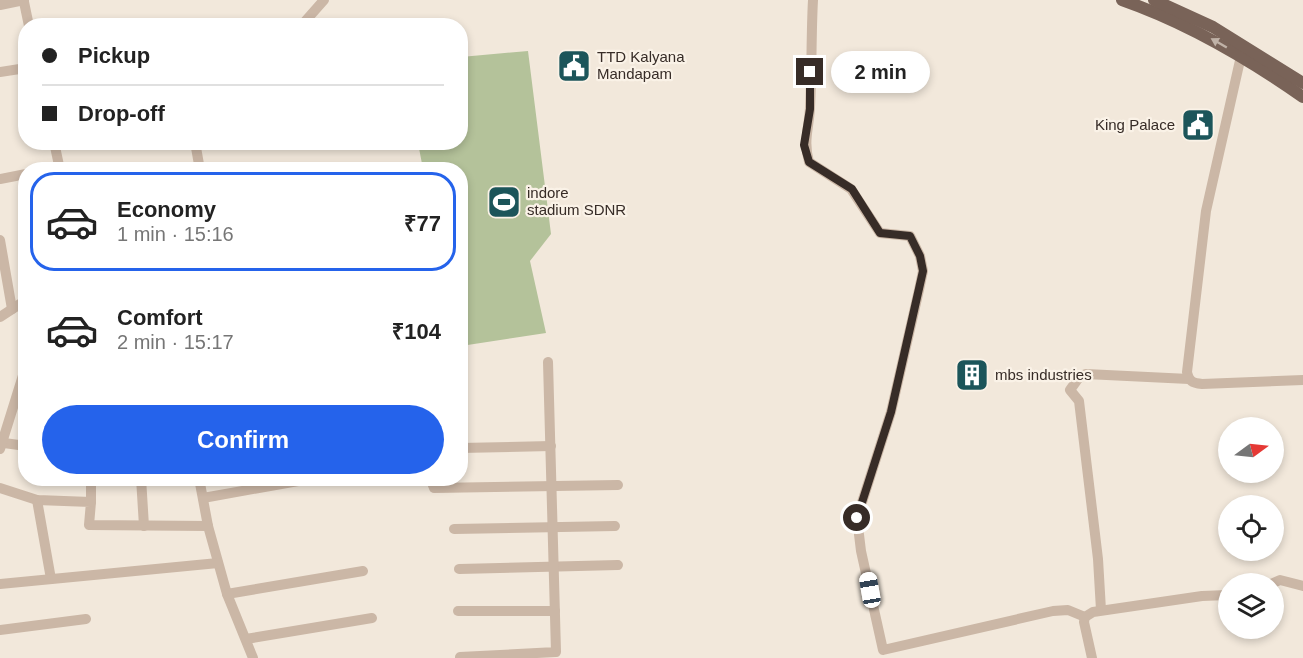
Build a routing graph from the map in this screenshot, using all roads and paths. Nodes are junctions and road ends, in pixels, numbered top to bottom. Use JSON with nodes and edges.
{"nodes":[{"id":1,"x":324,"y":0,"type":"edge"},
{"id":2,"x":813,"y":0,"type":"edge"},
{"id":3,"x":1122,"y":0,"type":"edge"},
{"id":4,"x":1154,"y":0,"type":"edge"},
{"id":5,"x":24,"y":1,"type":"edge"},
{"id":6,"x":0,"y":5,"type":"edge"},
{"id":7,"x":27,"y":18,"type":"edge"},
{"id":8,"x":308,"y":18,"type":"edge"},
{"id":9,"x":1241,"y":56,"type":"junction"},
{"id":10,"x":18,"y":69,"type":"edge"},
{"id":11,"x":0,"y":72,"type":"edge"},
{"id":12,"x":1303,"y":83,"type":"edge"},
{"id":13,"x":1303,"y":98,"type":"edge"},
{"id":14,"x":18,"y":176,"type":"edge"},
{"id":15,"x":0,"y":179,"type":"edge"},
{"id":16,"x":0,"y":240,"type":"edge"},
{"id":17,"x":18,"y":305,"type":"edge"},
{"id":18,"x":12,"y":309,"type":"junction"},
{"id":19,"x":0,"y":317,"type":"edge"},
{"id":20,"x":548,"y":362,"type":"dead end"},
{"id":21,"x":1189,"y":379,"type":"junction"},
{"id":22,"x":1303,"y":380,"type":"edge"},
{"id":23,"x":18,"y":388,"type":"edge"},
{"id":24,"x":2,"y":446,"type":"edge"},
{"id":25,"x":18,"y":446,"type":"edge"},
{"id":26,"x":551,"y":446,"type":"junction"},
{"id":27,"x":468,"y":448,"type":"edge"},
{"id":28,"x":618,"y":485,"type":"dead end"},
{"id":29,"x":91,"y":486,"type":"edge"},
{"id":30,"x":142,"y":486,"type":"edge"},
{"id":31,"x":201,"y":486,"type":"edge"},
{"id":32,"x":270,"y":486,"type":"edge"},
{"id":33,"x":433,"y":486,"type":"edge"},
{"id":34,"x":552,"y":487,"type":"junction"},
{"id":35,"x":0,"y":488,"type":"edge"},
{"id":36,"x":203,"y":498,"type":"junction"},
{"id":37,"x":38,"y":500,"type":"junction"},
{"id":38,"x":91,"y":502,"type":"junction"},
{"id":39,"x":144,"y":526,"type":"junction"},
{"id":40,"x":208,"y":526,"type":"junction"},
{"id":41,"x":615,"y":526,"type":"dead end"},
{"id":42,"x":553,"y":527,"type":"junction"},
{"id":43,"x":454,"y":528,"type":"dead end"},
{"id":44,"x":218,"y":563,"type":"junction"},
{"id":45,"x":618,"y":564,"type":"dead end"},
{"id":46,"x":554,"y":568,"type":"junction"},
{"id":47,"x":459,"y":569,"type":"dead end"},
{"id":48,"x":363,"y":571,"type":"dead end"},
{"id":49,"x":51,"y":579,"type":"junction"},
{"id":50,"x":1284,"y":581,"type":"edge"},
{"id":51,"x":0,"y":584,"type":"edge"},
{"id":52,"x":1303,"y":586,"type":"edge"},
{"id":53,"x":227,"y":594,"type":"junction"},
{"id":54,"x":1218,"y":596,"type":"edge"},
{"id":55,"x":1101,"y":610,"type":"junction"},
{"id":56,"x":458,"y":611,"type":"dead end"},
{"id":57,"x":555,"y":611,"type":"junction"},
{"id":58,"x":1085,"y":617,"type":"junction"},
{"id":59,"x":372,"y":618,"type":"dead end"},
{"id":60,"x":86,"y":619,"type":"dead end"},
{"id":61,"x":0,"y":630,"type":"edge"},
{"id":62,"x":246,"y":639,"type":"junction"},
{"id":63,"x":460,"y":657,"type":"edge"},
{"id":64,"x":253,"y":658,"type":"edge"},
{"id":65,"x":1092,"y":658,"type":"edge"}],
"edges":[{"from":1,"to":8,"type":"street"},
{"from":2,"to":58,"type":"street"},
{"from":9,"to":3,"type":"main road","one_way":true},
{"from":4,"to":12,"type":"main road"},
{"from":5,"to":6,"type":"street"},
{"from":5,"to":7,"type":"street"},
{"from":9,"to":13,"type":"main road"},
{"from":9,"to":21,"type":"street"},
{"from":10,"to":11,"type":"street"},
{"from":14,"to":15,"type":"street"},
{"from":16,"to":18,"type":"street"},
{"from":17,"to":18,"type":"street"},
{"from":18,"to":19,"type":"street"},
{"from":20,"to":26,"type":"street"},
{"from":21,"to":22,"type":"street"},
{"from":21,"to":55,"type":"street"},
{"from":23,"to":24,"type":"street"},
{"from":24,"to":25,"type":"street"},
{"from":26,"to":27,"type":"street"},
{"from":26,"to":34,"type":"street"},
{"from":28,"to":34,"type":"street"},
{"from":29,"to":38,"type":"street"},
{"from":30,"to":39,"type":"street"},
{"from":31,"to":36,"type":"street"},
{"from":32,"to":36,"type":"street"},
{"from":33,"to":34,"type":"street"},
{"from":34,"to":42,"type":"street"},
{"from":35,"to":37,"type":"street"},
{"from":36,"to":40,"type":"street"},
{"from":37,"to":38,"type":"street"},
{"from":37,"to":49,"type":"street"},
{"from":38,"to":39,"type":"street"},
{"from":39,"to":40,"type":"street"},
{"from":40,"to":44,"type":"street"},
{"from":41,"to":42,"type":"street"},
{"from":42,"to":43,"type":"street"},
{"from":42,"to":46,"type":"street"},
{"from":44,"to":49,"type":"street"},
{"from":44,"to":53,"type":"street"},
{"from":45,"to":46,"type":"street"},
{"from":46,"to":47,"type":"street"},
{"from":46,"to":57,"type":"street"},
{"from":48,"to":53,"type":"street"},
{"from":49,"to":51,"type":"street"},
{"from":50,"to":52,"type":"street"},
{"from":53,"to":62,"type":"street"},
{"from":54,"to":55,"type":"street"},
{"from":55,"to":58,"type":"street"},
{"from":56,"to":57,"type":"street"},
{"from":57,"to":63,"type":"street"},
{"from":58,"to":65,"type":"street"},
{"from":59,"to":62,"type":"street"},
{"from":60,"to":61,"type":"street"},
{"from":62,"to":64,"type":"street"}]}
